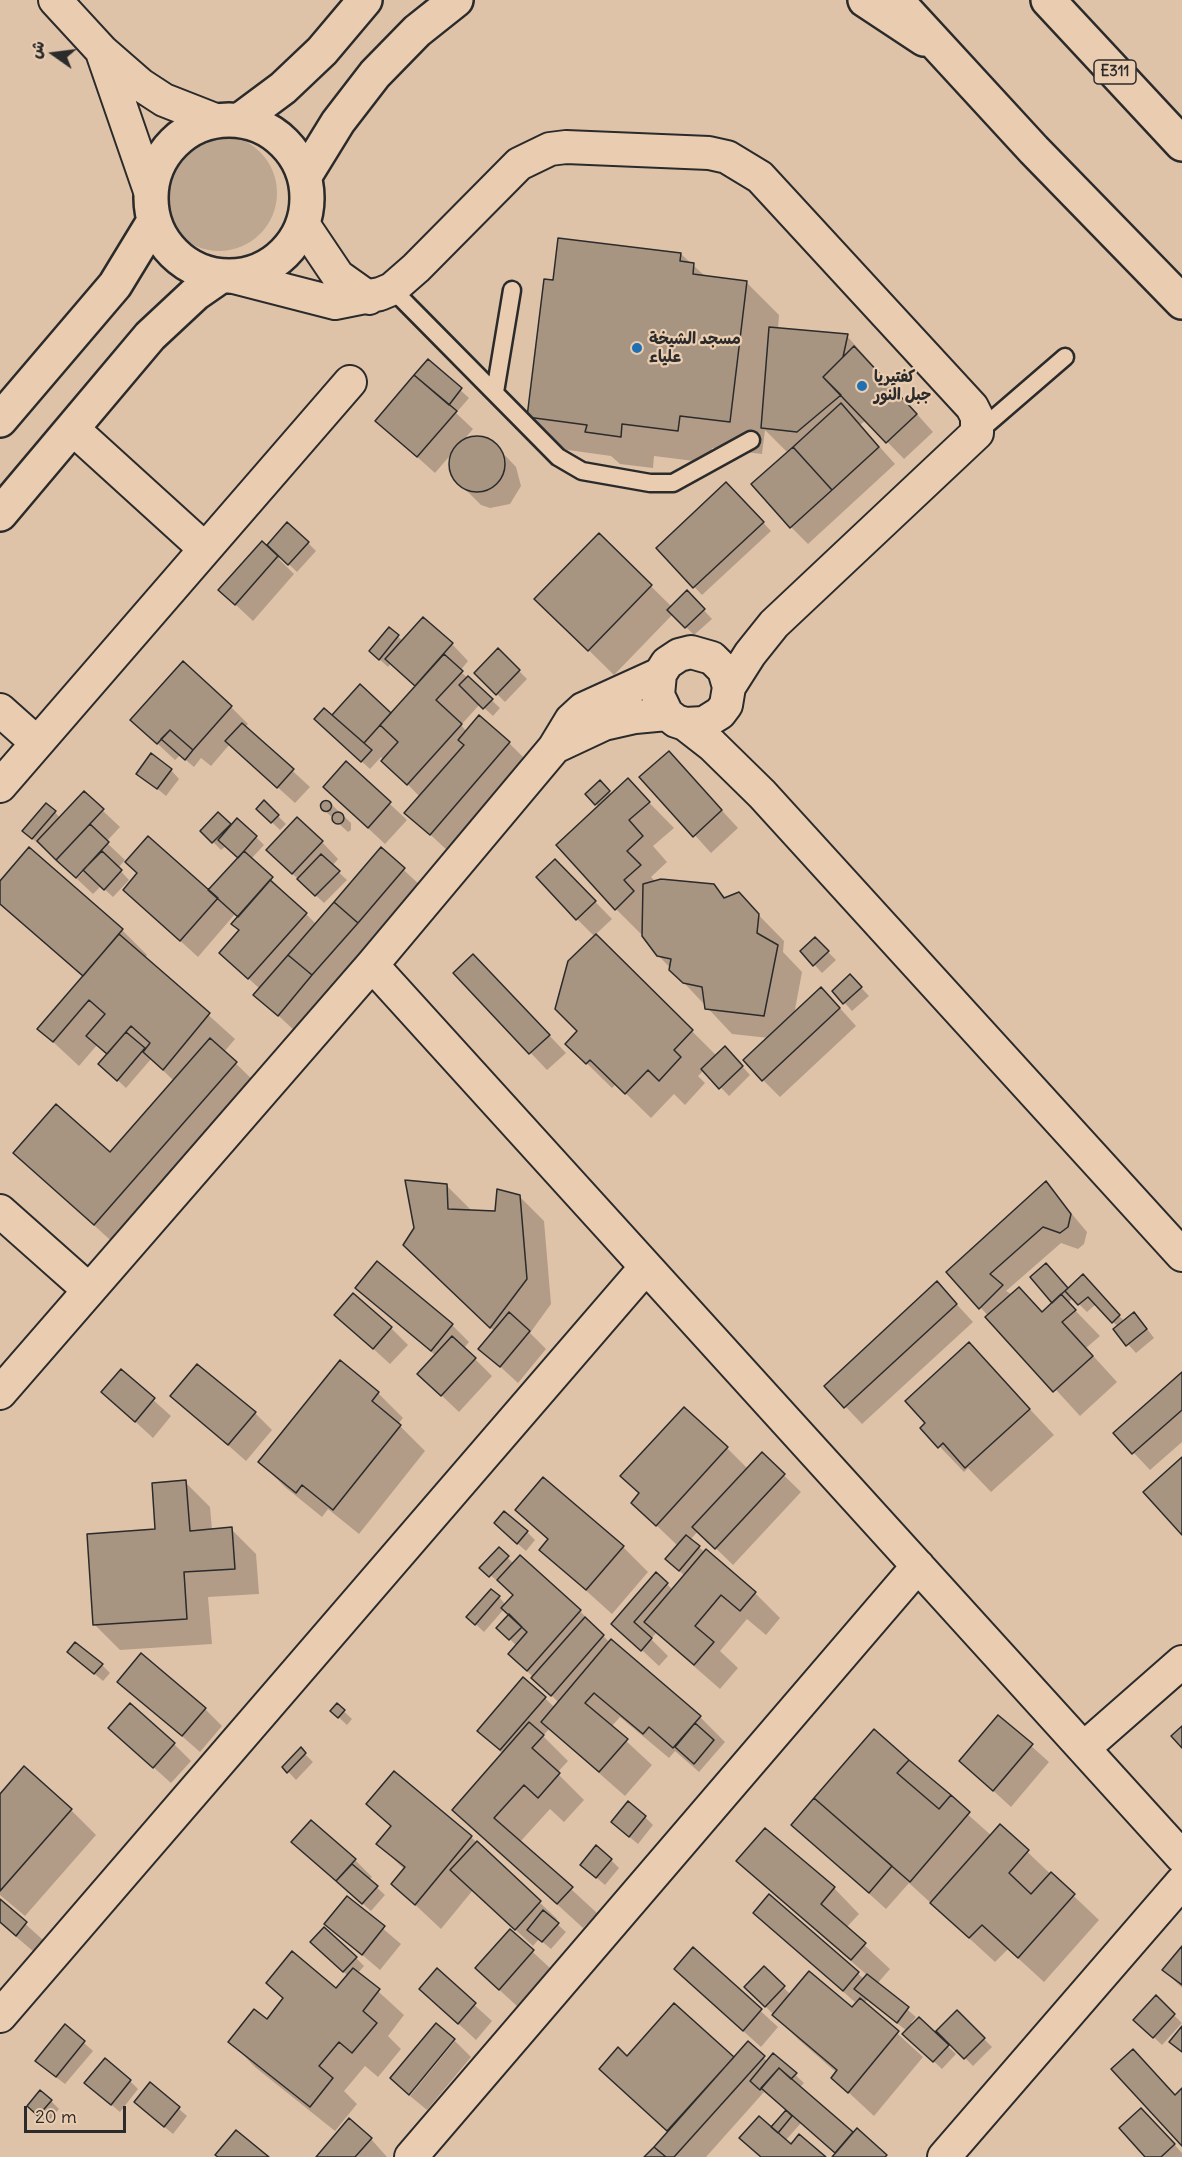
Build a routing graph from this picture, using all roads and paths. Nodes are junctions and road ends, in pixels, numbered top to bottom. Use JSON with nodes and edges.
{"nodes":[{"id":1,"x":55,"y":0,"type":"edge"},
{"id":2,"x":365,"y":0,"type":"edge"},
{"id":3,"x":456,"y":0,"type":"edge"},
{"id":4,"x":865,"y":0,"type":"edge"},
{"id":5,"x":896,"y":0,"type":"edge"},
{"id":6,"x":1048,"y":0,"type":"edge"},
{"id":7,"x":938,"y":48,"type":"junction"},
{"id":8,"x":102,"y":51,"type":"junction"},
{"id":9,"x":228,"y":120,"type":"junction"},
{"id":10,"x":1182,"y":144,"type":"edge"},
{"id":11,"x":306,"y":174,"type":"junction"},
{"id":12,"x":153,"y":208,"type":"junction"},
{"id":13,"x":303,"y":224,"type":"junction"},
{"id":14,"x":225,"y":276,"type":"junction"},
{"id":15,"x":512,"y":290,"type":"dead end"},
{"id":16,"x":380,"y":293,"type":"junction"},
{"id":17,"x":1182,"y":302,"type":"edge"},
{"id":18,"x":1065,"y":357,"type":"dead end"},
{"id":19,"x":350,"y":382,"type":"dead end"},
{"id":20,"x":495,"y":392,"type":"junction"},
{"id":21,"x":0,"y":420,"type":"edge"},
{"id":22,"x":73,"y":429,"type":"junction"},
{"id":23,"x":977,"y":433,"type":"junction"},
{"id":24,"x":752,"y":440,"type":"dead end"},
{"id":25,"x":0,"y":514,"type":"edge"},
{"id":26,"x":205,"y":549,"type":"junction"},
{"id":27,"x":774,"y":624,"type":"junction"},
{"id":28,"x":705,"y":654,"type":"junction"},
{"id":29,"x":660,"y":674,"type":"junction"},
{"id":30,"x":728,"y":696,"type":"junction"},
{"id":31,"x":0,"y":710,"type":"edge"},
{"id":32,"x":676,"y":719,"type":"junction"},
{"id":33,"x":37,"y":743,"type":"junction"},
{"id":34,"x":554,"y":748,"type":"junction"},
{"id":35,"x":0,"y":786,"type":"edge"},
{"id":36,"x":762,"y":794,"type":"junction"},
{"id":37,"x":372,"y":965,"type":"junction"},
{"id":38,"x":0,"y":1211,"type":"edge"},
{"id":39,"x":1182,"y":1255,"type":"edge"},
{"id":40,"x":646,"y":1267,"type":"junction"},
{"id":41,"x":89,"y":1290,"type":"junction"},
{"id":42,"x":0,"y":1393,"type":"edge"},
{"id":43,"x":918,"y":1566,"type":"junction"},
{"id":44,"x":1182,"y":1662,"type":"edge"},
{"id":45,"x":1084,"y":1748,"type":"junction"},
{"id":46,"x":1182,"y":1857,"type":"edge"},
{"id":47,"x":1182,"y":1882,"type":"edge"},
{"id":48,"x":0,"y":2016,"type":"edge"},
{"id":49,"x":415,"y":2156,"type":"edge"},
{"id":50,"x":944,"y":2157,"type":"edge"}],
"edges":[{"from":1,"to":8,"type":"street"},
{"from":2,"to":9,"type":"main road"},
{"from":3,"to":11,"type":"main road"},
{"from":4,"to":7,"type":"main road"},
{"from":5,"to":7,"type":"main road"},
{"from":6,"to":10,"type":"main road","number":"E311"},
{"from":7,"to":17,"type":"main road"},
{"from":8,"to":9,"type":"street"},
{"from":8,"to":12,"type":"street"},
{"from":9,"to":11,"type":"main road"},
{"from":9,"to":12,"type":"main road"},
{"from":11,"to":13,"type":"main road"},
{"from":12,"to":14,"type":"main road"},
{"from":12,"to":21,"type":"main road"},
{"from":13,"to":14,"type":"main road"},
{"from":13,"to":16,"type":"street"},
{"from":14,"to":16,"type":"street"},
{"from":14,"to":22,"type":"main road"},
{"from":15,"to":20,"type":"lane"},
{"from":16,"to":20,"type":"lane"},
{"from":16,"to":23,"type":"street"},
{"from":18,"to":23,"type":"lane"},
{"from":19,"to":26,"type":"street"},
{"from":20,"to":24,"type":"lane"},
{"from":22,"to":25,"type":"main road"},
{"from":22,"to":26,"type":"street"},
{"from":23,"to":27,"type":"street"},
{"from":26,"to":33,"type":"street"},
{"from":27,"to":28,"type":"street"},
{"from":27,"to":30,"type":"street"},
{"from":28,"to":29,"type":"street"},
{"from":28,"to":30,"type":"street"},
{"from":29,"to":32,"type":"street"},
{"from":29,"to":34,"type":"street"},
{"from":30,"to":32,"type":"street"},
{"from":30,"to":36,"type":"street"},
{"from":31,"to":33,"type":"street"},
{"from":32,"to":34,"type":"street"},
{"from":32,"to":36,"type":"street"},
{"from":33,"to":35,"type":"street"},
{"from":34,"to":37,"type":"street"},
{"from":36,"to":39,"type":"street"},
{"from":37,"to":40,"type":"street"},
{"from":37,"to":41,"type":"street"},
{"from":38,"to":41,"type":"street"},
{"from":40,"to":43,"type":"street"},
{"from":40,"to":48,"type":"street"},
{"from":41,"to":42,"type":"street"},
{"from":43,"to":45,"type":"street"},
{"from":43,"to":49,"type":"street"},
{"from":44,"to":45,"type":"street"},
{"from":45,"to":46,"type":"street"},
{"from":47,"to":50,"type":"street"}]}
